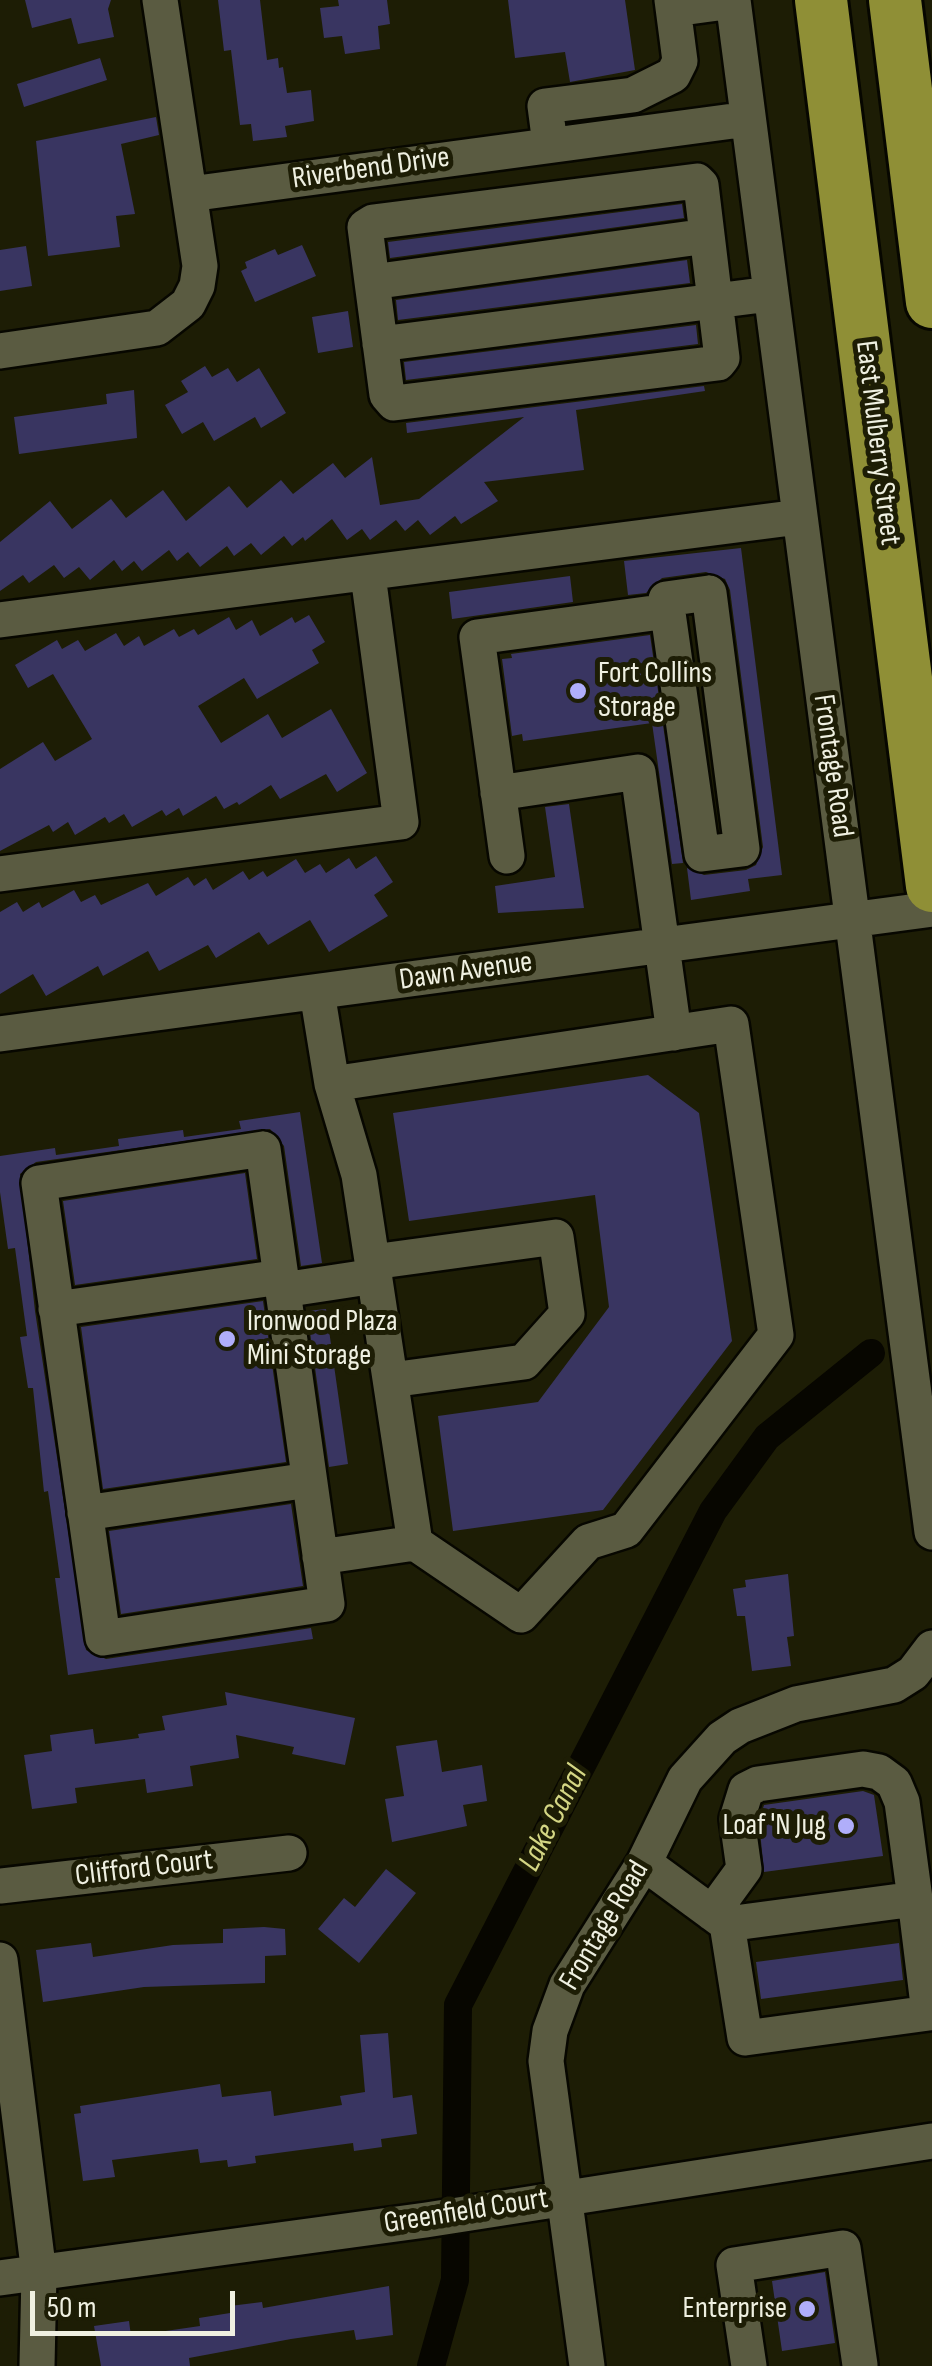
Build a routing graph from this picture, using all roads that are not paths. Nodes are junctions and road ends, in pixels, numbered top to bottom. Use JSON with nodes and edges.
{"nodes":[{"id":1,"x":160,"y":0,"type":"edge"},
{"id":2,"x":822,"y":0,"type":"edge"},
{"id":3,"x":894,"y":0,"type":"edge"},
{"id":4,"x":733,"y":1,"type":"edge"},
{"id":5,"x":673,"y":5,"type":"edge"},
{"id":6,"x":748,"y":119,"type":"junction"},
{"id":7,"x":550,"y":144,"type":"junction"},
{"id":8,"x":190,"y":194,"type":"junction"},
{"id":9,"x":707,"y":236,"type":"junction"},
{"id":10,"x":372,"y":282,"type":"junction"},
{"id":11,"x":770,"y":294,"type":"junction"},
{"id":12,"x":715,"y":301,"type":"junction"},
{"id":13,"x":932,"y":302,"type":"edge"},
{"id":14,"x":380,"y":344,"type":"junction"},
{"id":15,"x":0,"y":351,"type":"edge"},
{"id":16,"x":799,"y":518,"type":"junction"},
{"id":17,"x":368,"y":576,"type":"junction"},
{"id":18,"x":668,"y":611,"type":"junction"},
{"id":19,"x":0,"y":620,"type":"edge"},
{"id":20,"x":498,"y":793,"type":"junction"},
{"id":21,"x":507,"y":856,"type":"dead end"},
{"id":22,"x":0,"y":874,"type":"edge"},
{"id":23,"x":932,"y":886,"type":"edge"},
{"id":24,"x":932,"y":909,"type":"edge"},
{"id":25,"x":853,"y":920,"type":"junction"},
{"id":26,"x":661,"y":946,"type":"junction"},
{"id":27,"x":317,"y":992,"type":"junction"},
{"id":28,"x":674,"y":1033,"type":"junction"},
{"id":29,"x":0,"y":1034,"type":"edge"},
{"id":30,"x":332,"y":1084,"type":"junction"},
{"id":31,"x":374,"y":1269,"type":"junction"},
{"id":32,"x":282,"y":1284,"type":"junction"},
{"id":33,"x":56,"y":1309,"type":"junction"},
{"id":34,"x":392,"y":1380,"type":"junction"},
{"id":35,"x":309,"y":1480,"type":"junction"},
{"id":36,"x":85,"y":1513,"type":"junction"},
{"id":37,"x":932,"y":1532,"type":"edge"},
{"id":38,"x":415,"y":1543,"type":"junction"},
{"id":39,"x":320,"y":1557,"type":"junction"},
{"id":40,"x":932,"y":1648,"type":"edge"},
{"id":41,"x":289,"y":1853,"type":"dead end"},
{"id":42,"x":644,"y":1864,"type":"junction"},
{"id":43,"x":0,"y":1886,"type":"edge"},
{"id":44,"x":916,"y":1899,"type":"junction"},
{"id":45,"x":720,"y":1918,"type":"junction"},
{"id":46,"x":0,"y":1960,"type":"edge"},
{"id":47,"x":932,"y":2141,"type":"edge"},
{"id":48,"x":561,"y":2197,"type":"junction"},
{"id":49,"x":39,"y":2274,"type":"junction"},
{"id":50,"x":0,"y":2278,"type":"edge"},
{"id":51,"x":37,"y":2366,"type":"edge"},
{"id":52,"x":587,"y":2366,"type":"edge"},
{"id":53,"x":749,"y":2366,"type":"edge"},
{"id":54,"x":858,"y":2366,"type":"edge"}],
"edges":[{"from":1,"to":8,"type":"street"},
{"from":2,"to":23,"type":"highway","name":"East Mulberry Street"},
{"from":3,"to":13,"type":"highway"},
{"from":4,"to":5,"type":"street"},
{"from":4,"to":6,"type":"street","name":"Frontage Road"},
{"from":5,"to":7,"type":"street"},
{"from":6,"to":7,"type":"street","name":"Riverbend Drive"},
{"from":6,"to":11,"type":"street","name":"Frontage Road"},
{"from":7,"to":8,"type":"street","name":"Riverbend Drive"},
{"from":8,"to":15,"type":"street"},
{"from":9,"to":10,"type":"street"},
{"from":9,"to":10,"type":"street"},
{"from":9,"to":12,"type":"street"},
{"from":10,"to":14,"type":"street"},
{"from":11,"to":12,"type":"street"},
{"from":11,"to":16,"type":"street","name":"Frontage Road"},
{"from":12,"to":14,"type":"street"},
{"from":12,"to":14,"type":"street"},
{"from":16,"to":17,"type":"street"},
{"from":16,"to":25,"type":"street","name":"Frontage Road"},
{"from":17,"to":19,"type":"street"},
{"from":17,"to":22,"type":"street"},
{"from":18,"to":18,"type":"street"},
{"from":18,"to":20,"type":"street"},
{"from":20,"to":21,"type":"street"},
{"from":20,"to":26,"type":"street"},
{"from":24,"to":25,"type":"street","name":"Dawn Avenue"},
{"from":25,"to":26,"type":"street","name":"Dawn Avenue"},
{"from":25,"to":37,"type":"street","name":"Frontage Road"},
{"from":26,"to":27,"type":"street","name":"Dawn Avenue"},
{"from":26,"to":28,"type":"street"},
{"from":27,"to":29,"type":"street","name":"Dawn Avenue"},
{"from":27,"to":30,"type":"street"},
{"from":28,"to":30,"type":"street"},
{"from":28,"to":38,"type":"street"},
{"from":30,"to":31,"type":"street"},
{"from":31,"to":32,"type":"street"},
{"from":31,"to":34,"type":"street"},
{"from":31,"to":34,"type":"street"},
{"from":32,"to":33,"type":"street"},
{"from":32,"to":33,"type":"street"},
{"from":32,"to":35,"type":"street"},
{"from":33,"to":36,"type":"street"},
{"from":34,"to":38,"type":"street"},
{"from":35,"to":36,"type":"street"},
{"from":35,"to":39,"type":"street"},
{"from":36,"to":39,"type":"street"},
{"from":38,"to":39,"type":"street"},
{"from":40,"to":42,"type":"street","name":"Frontage Road"},
{"from":41,"to":43,"type":"street","name":"Clifford Court"},
{"from":42,"to":45,"type":"street"},
{"from":42,"to":48,"type":"street","name":"Frontage Road"},
{"from":44,"to":45,"type":"street"},
{"from":44,"to":45,"type":"street"},
{"from":44,"to":45,"type":"street"},
{"from":46,"to":49,"type":"street"},
{"from":47,"to":48,"type":"street","name":"Greenfield Court"},
{"from":48,"to":49,"type":"street","name":"Greenfield Court"},
{"from":48,"to":52,"type":"street","name":"Frontage Road"},
{"from":49,"to":50,"type":"street","name":"Greenfield Court"},
{"from":49,"to":51,"type":"street"},
{"from":53,"to":54,"type":"street"}]}
